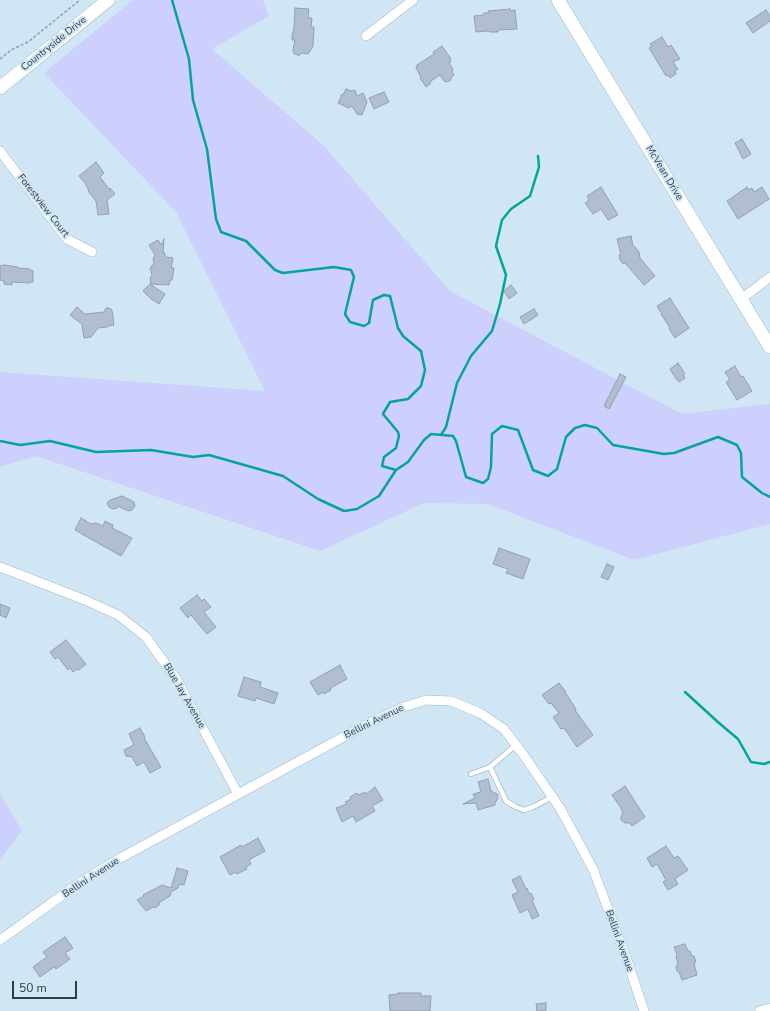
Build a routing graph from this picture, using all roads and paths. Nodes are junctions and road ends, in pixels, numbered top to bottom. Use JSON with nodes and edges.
{"nodes":[{"id":1,"x":80,"y":0,"type":"edge"},
{"id":2,"x":108,"y":0,"type":"edge"},
{"id":3,"x":413,"y":0,"type":"edge"},
{"id":4,"x":558,"y":0,"type":"edge"},
{"id":5,"x":366,"y":36,"type":"dead end"},
{"id":6,"x":0,"y":59,"type":"edge"},
{"id":7,"x":0,"y":88,"type":"edge"},
{"id":8,"x":0,"y":151,"type":"edge"},
{"id":9,"x":92,"y":252,"type":"dead end"},
{"id":10,"x":770,"y":277,"type":"edge"},
{"id":11,"x":741,"y":299,"type":"junction"},
{"id":12,"x":770,"y":347,"type":"edge"},
{"id":13,"x":0,"y":567,"type":"edge"},
{"id":14,"x":516,"y":745,"type":"junction"},
{"id":15,"x":490,"y":767,"type":"junction"},
{"id":16,"x":471,"y":774,"type":"dead end"},
{"id":17,"x":238,"y":794,"type":"junction"},
{"id":18,"x":552,"y":797,"type":"junction"},
{"id":19,"x":0,"y":940,"type":"edge"},
{"id":20,"x":770,"y":1008,"type":"edge"},
{"id":21,"x":644,"y":1011,"type":"edge"},
{"id":22,"x":760,"y":1011,"type":"edge"}],
"edges":[{"from":1,"to":6,"type":"path"},
{"from":2,"to":7,"type":"main road","name":"Countryside Drive"},
{"from":3,"to":5,"type":"street"},
{"from":4,"to":11,"type":"main road","name":"McVean Drive"},
{"from":8,"to":9,"type":"street","name":"Forestview Court"},
{"from":10,"to":11,"type":"street"},
{"from":11,"to":12,"type":"main road","name":"McVean Drive"},
{"from":13,"to":17,"type":"street","name":"Blue Jay Avenue"},
{"from":14,"to":15,"type":"lane"},
{"from":14,"to":17,"type":"street","name":"Bellini Avenue"},
{"from":14,"to":18,"type":"street","name":"Bellini Avenue"},
{"from":15,"to":16,"type":"lane"},
{"from":15,"to":18,"type":"lane"},
{"from":17,"to":19,"type":"street","name":"Bellini Avenue"},
{"from":18,"to":21,"type":"street","name":"Bellini Avenue"},
{"from":20,"to":22,"type":"street"}]}
